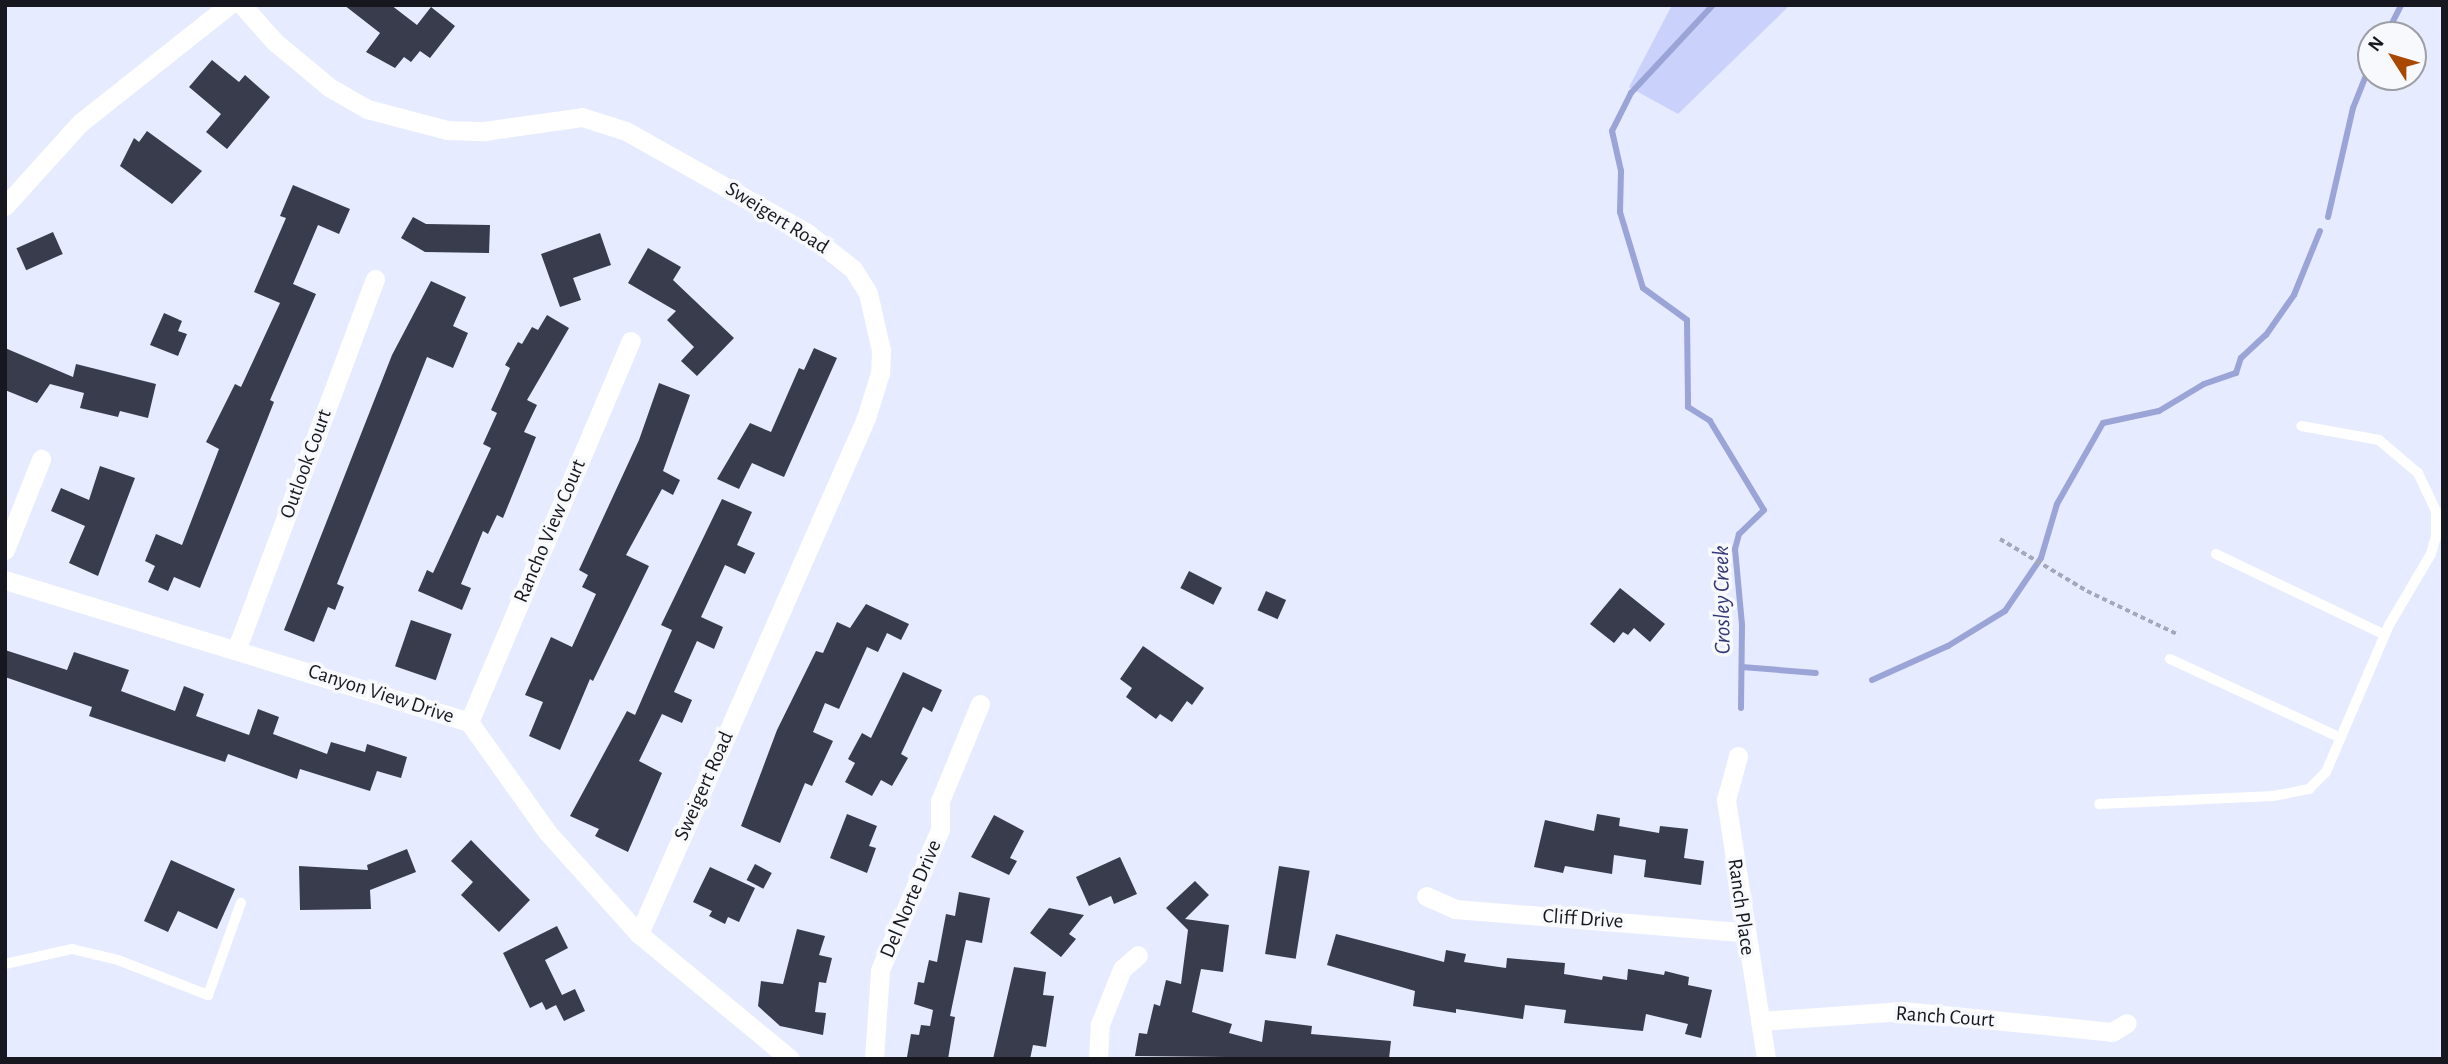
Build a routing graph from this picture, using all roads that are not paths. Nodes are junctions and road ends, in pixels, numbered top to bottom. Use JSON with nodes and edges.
{"nodes":[{"id":1,"x":229,"y":5,"type":"edge"},
{"id":2,"x":242,"y":5,"type":"edge"},
{"id":3,"x":5,"y":206,"type":"edge"},
{"id":4,"x":375,"y":279,"type":"dead end"},
{"id":5,"x":631,"y":341,"type":"dead end"},
{"id":6,"x":2301,"y":426,"type":"dead end"},
{"id":7,"x":41,"y":459,"type":"dead end"},
{"id":8,"x":5,"y":551,"type":"edge"},
{"id":9,"x":2216,"y":554,"type":"dead end"},
{"id":10,"x":5,"y":580,"type":"edge"},
{"id":11,"x":2385,"y":635,"type":"junction"},
{"id":12,"x":237,"y":648,"type":"junction"},
{"id":13,"x":2170,"y":659,"type":"dead end"},
{"id":14,"x":980,"y":704,"type":"dead end"},
{"id":15,"x":469,"y":722,"type":"junction"},
{"id":16,"x":2341,"y":738,"type":"junction"},
{"id":17,"x":1738,"y":756,"type":"dead end"},
{"id":18,"x":2099,"y":804,"type":"dead end"},
{"id":19,"x":1426,"y":897,"type":"dead end"},
{"id":20,"x":241,"y":903,"type":"dead end"},
{"id":21,"x":1744,"y":932,"type":"junction"},
{"id":22,"x":639,"y":934,"type":"junction"},
{"id":23,"x":1138,"y":955,"type":"dead end"},
{"id":24,"x":5,"y":964,"type":"edge"},
{"id":25,"x":1760,"y":1021,"type":"junction"},
{"id":26,"x":2127,"y":1023,"type":"dead end"},
{"id":27,"x":790,"y":1059,"type":"edge"},
{"id":28,"x":874,"y":1059,"type":"edge"},
{"id":29,"x":1098,"y":1059,"type":"edge"},
{"id":30,"x":1766,"y":1059,"type":"edge"}],
"edges":[{"from":1,"to":3,"type":"street"},
{"from":2,"to":22,"type":"street","name":"Sweigert Road"},
{"from":4,"to":12,"type":"street","name":"Outlook Court"},
{"from":5,"to":15,"type":"street","name":"Rancho View Court"},
{"from":6,"to":11,"type":"lane"},
{"from":7,"to":8,"type":"street"},
{"from":9,"to":11,"type":"lane"},
{"from":10,"to":12,"type":"street","name":"Canyon View Drive"},
{"from":11,"to":16,"type":"lane"},
{"from":12,"to":15,"type":"street","name":"Canyon View Drive"},
{"from":13,"to":16,"type":"lane"},
{"from":14,"to":28,"type":"street","name":"Del Norte Drive"},
{"from":15,"to":22,"type":"street","name":"Canyon View Drive"},
{"from":16,"to":18,"type":"lane"},
{"from":17,"to":21,"type":"street","name":"Ranch Place"},
{"from":19,"to":21,"type":"street","name":"Cliff Drive"},
{"from":20,"to":24,"type":"lane"},
{"from":21,"to":25,"type":"street","name":"Ranch Place"},
{"from":22,"to":27,"type":"street","name":"Canyon View Drive"},
{"from":23,"to":29,"type":"street"},
{"from":25,"to":26,"type":"street","name":"Ranch Court"},
{"from":25,"to":30,"type":"street","name":"Ranch Place"}]}
